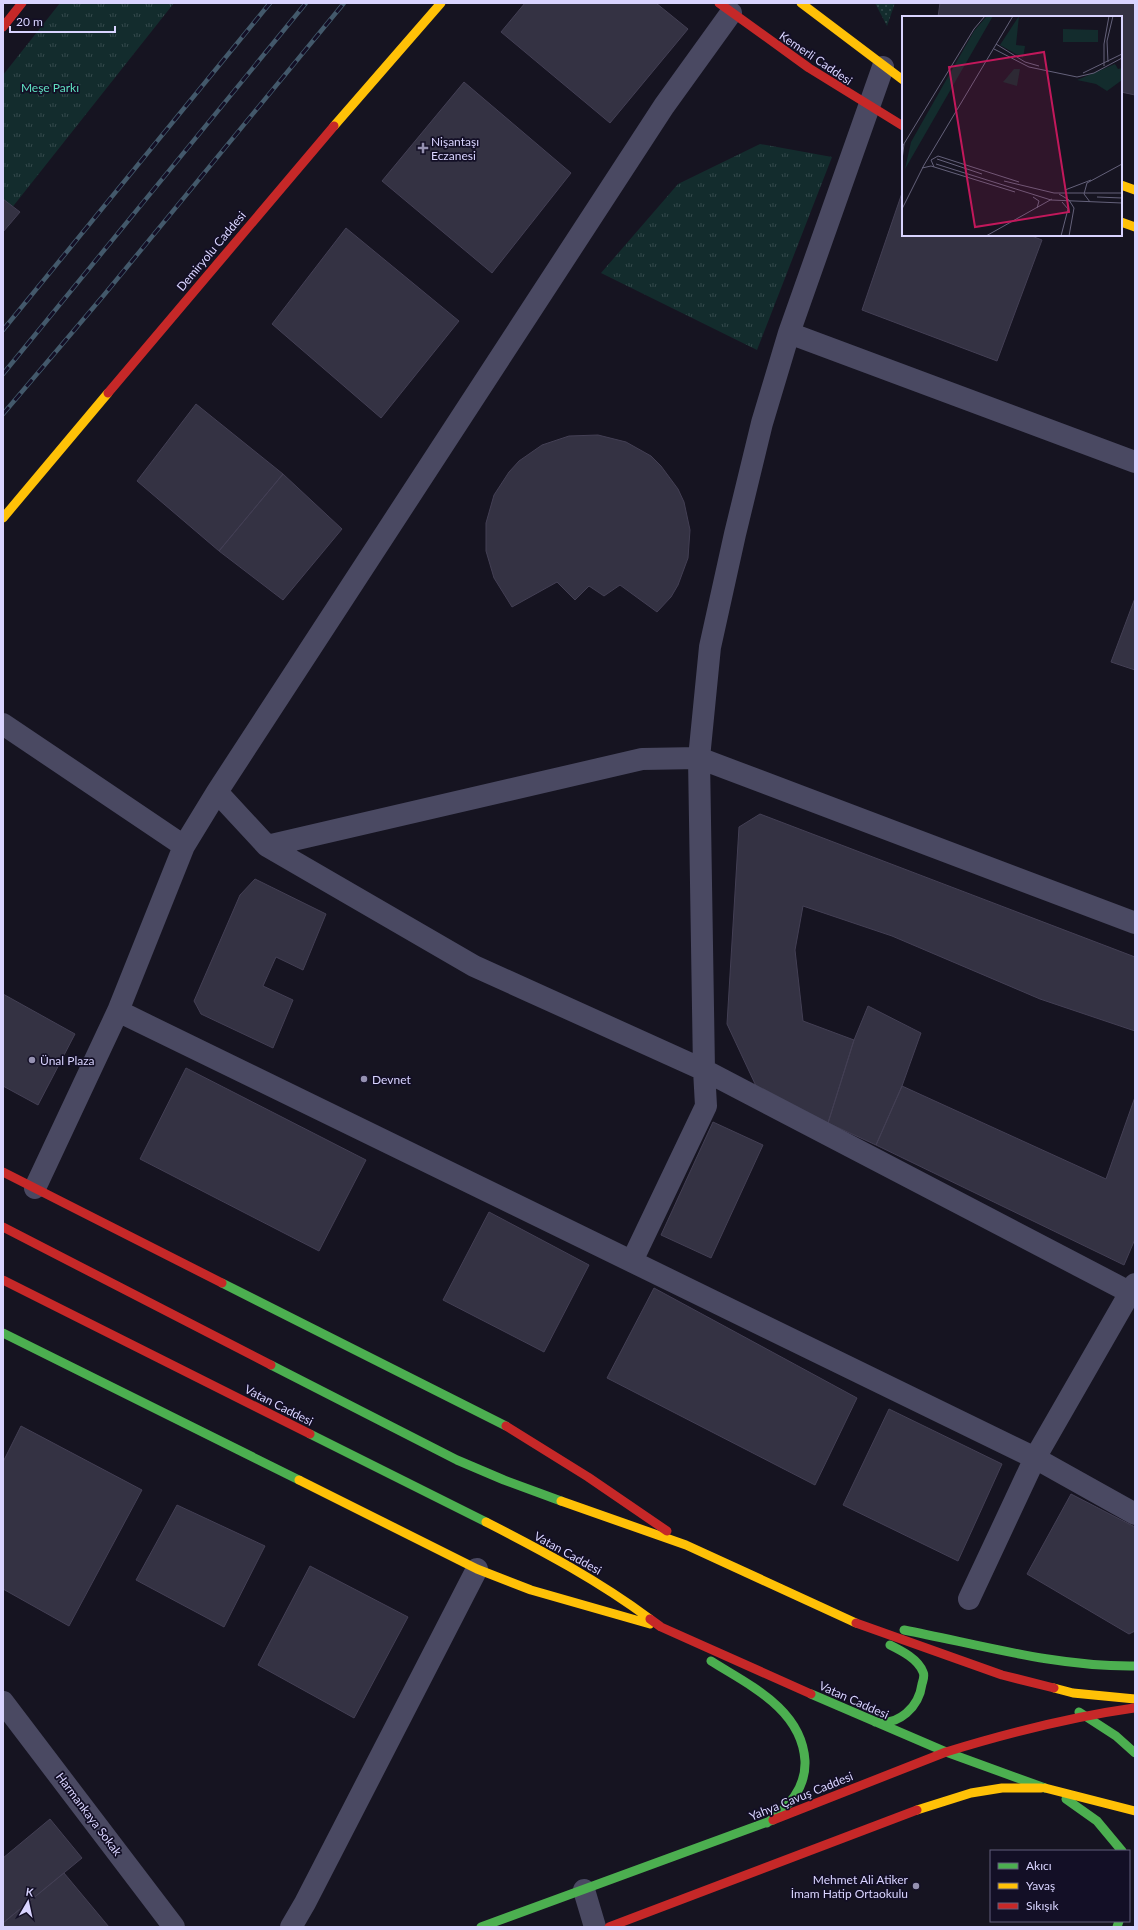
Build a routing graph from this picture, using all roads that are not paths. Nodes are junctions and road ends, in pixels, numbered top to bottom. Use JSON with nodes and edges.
{"nodes":[{"id":1,"x":22,"y":3,"type":"edge"},
{"id":2,"x":441,"y":3,"type":"edge"},
{"id":3,"x":801,"y":3,"type":"edge"},
{"id":4,"x":725,"y":8,"type":"edge"},
{"id":5,"x":3,"y":27,"type":"edge"},
{"id":6,"x":883,"y":67,"type":"junction"},
{"id":7,"x":902,"y":79,"type":"edge"},
{"id":8,"x":868,"y":107,"type":"junction"},
{"id":9,"x":902,"y":125,"type":"edge"},
{"id":10,"x":1122,"y":185,"type":"edge"},
{"id":11,"x":1135,"y":190,"type":"edge"},
{"id":12,"x":1122,"y":222,"type":"edge"},
{"id":13,"x":1135,"y":227,"type":"edge"},
{"id":14,"x":789,"y":333,"type":"junction"},
{"id":15,"x":1135,"y":462,"type":"edge"},
{"id":16,"x":3,"y":518,"type":"edge"},
{"id":17,"x":3,"y":724,"type":"edge"},
{"id":18,"x":699,"y":758,"type":"junction"},
{"id":19,"x":217,"y":792,"type":"junction"},
{"id":20,"x":184,"y":846,"type":"junction"},
{"id":21,"x":267,"y":846,"type":"junction"},
{"id":22,"x":1135,"y":924,"type":"edge"},
{"id":23,"x":118,"y":1011,"type":"junction"},
{"id":24,"x":704,"y":1070,"type":"junction"},
{"id":25,"x":3,"y":1172,"type":"edge"},
{"id":26,"x":35,"y":1188,"type":"junction"},
{"id":27,"x":3,"y":1227,"type":"edge"},
{"id":28,"x":632,"y":1261,"type":"junction"},
{"id":29,"x":3,"y":1280,"type":"edge"},
{"id":30,"x":1134,"y":1291,"type":"edge"},
{"id":31,"x":3,"y":1333,"type":"edge"},
{"id":32,"x":1035,"y":1458,"type":"junction"},
{"id":33,"x":1135,"y":1514,"type":"edge"},
{"id":34,"x":686,"y":1545,"type":"junction"},
{"id":35,"x":477,"y":1569,"type":"junction"},
{"id":36,"x":969,"y":1599,"type":"dead end"},
{"id":37,"x":846,"y":1619,"type":"junction"},
{"id":38,"x":661,"y":1627,"type":"junction"},
{"id":39,"x":1135,"y":1666,"type":"edge"},
{"id":40,"x":1002,"y":1675,"type":"junction"},
{"id":41,"x":1047,"y":1695,"type":"dead end"},
{"id":42,"x":1135,"y":1699,"type":"edge"},
{"id":43,"x":3,"y":1702,"type":"edge"},
{"id":44,"x":1073,"y":1708,"type":"dead end"},
{"id":45,"x":1135,"y":1708,"type":"edge"},
{"id":46,"x":855,"y":1714,"type":"junction"},
{"id":47,"x":1086,"y":1715,"type":"junction"},
{"id":48,"x":946,"y":1752,"type":"junction"},
{"id":49,"x":1135,"y":1753,"type":"edge"},
{"id":50,"x":1043,"y":1788,"type":"junction"},
{"id":51,"x":1135,"y":1811,"type":"edge"},
{"id":52,"x":767,"y":1823,"type":"junction"},
{"id":53,"x":1121,"y":1850,"type":"edge"},
{"id":54,"x":584,"y":1890,"type":"junction"},
{"id":55,"x":174,"y":1927,"type":"edge"},
{"id":56,"x":291,"y":1927,"type":"edge"},
{"id":57,"x":482,"y":1927,"type":"edge"},
{"id":58,"x":595,"y":1927,"type":"edge"},
{"id":59,"x":609,"y":1927,"type":"edge"}],
"edges":[{"from":1,"to":5,"type":"main road"},
{"from":2,"to":16,"type":"main road","name":"Demiryolu Caddesi"},
{"from":3,"to":6,"type":"main road"},
{"from":4,"to":8,"type":"main road","name":"Kemerli Caddesi"},
{"from":4,"to":19,"type":"street"},
{"from":6,"to":7,"type":"main road"},
{"from":6,"to":8,"type":"street"},
{"from":8,"to":9,"type":"main road","name":"Kemerli Caddesi"},
{"from":8,"to":14,"type":"street"},
{"from":10,"to":11,"type":"main road"},
{"from":12,"to":13,"type":"main road"},
{"from":14,"to":15,"type":"street"},
{"from":14,"to":18,"type":"street"},
{"from":17,"to":20,"type":"street"},
{"from":18,"to":21,"type":"street"},
{"from":18,"to":22,"type":"street"},
{"from":18,"to":24,"type":"street"},
{"from":19,"to":20,"type":"street"},
{"from":19,"to":21,"type":"street"},
{"from":20,"to":23,"type":"street"},
{"from":21,"to":24,"type":"street"},
{"from":23,"to":26,"type":"street"},
{"from":23,"to":28,"type":"street"},
{"from":24,"to":28,"type":"street"},
{"from":24,"to":30,"type":"street"},
{"from":25,"to":26,"type":"main road"},
{"from":26,"to":34,"type":"main road"},
{"from":27,"to":34,"type":"main road"},
{"from":28,"to":32,"type":"street"},
{"from":29,"to":38,"type":"main road","name":"Vatan Caddesi"},
{"from":30,"to":32,"type":"street"},
{"from":31,"to":35,"type":"main road"},
{"from":32,"to":33,"type":"street"},
{"from":32,"to":36,"type":"street"},
{"from":34,"to":37,"type":"main road"},
{"from":35,"to":38,"type":"main road"},
{"from":35,"to":56,"type":"street"},
{"from":37,"to":39,"type":"main road"},
{"from":37,"to":40,"type":"main road"},
{"from":37,"to":46,"type":"main road"},
{"from":38,"to":46,"type":"main road","name":"Vatan Caddesi"},
{"from":38,"to":52,"type":"main road"},
{"from":40,"to":41,"type":"main road"},
{"from":40,"to":42,"type":"main road"},
{"from":43,"to":55,"type":"street","name":"Harmankaya Sokak"},
{"from":44,"to":47,"type":"main road"},
{"from":45,"to":47,"type":"main road","name":"Yahya Çavuş Caddesi"},
{"from":46,"to":48,"type":"main road","name":"Vatan Caddesi"},
{"from":47,"to":48,"type":"main road","name":"Yahya Çavuş Caddesi"},
{"from":47,"to":49,"type":"main road"},
{"from":48,"to":50,"type":"main road","name":"Vatan Caddesi"},
{"from":48,"to":52,"type":"main road","name":"Yahya Çavuş Caddesi"},
{"from":50,"to":51,"type":"main road","name":"Vatan Caddesi"},
{"from":50,"to":53,"type":"main road"},
{"from":50,"to":59,"type":"main road"},
{"from":52,"to":54,"type":"main road","name":"Yahya Çavuş Caddesi"},
{"from":54,"to":57,"type":"main road","name":"Yahya Çavuş Caddesi"},
{"from":54,"to":58,"type":"street"}]}
